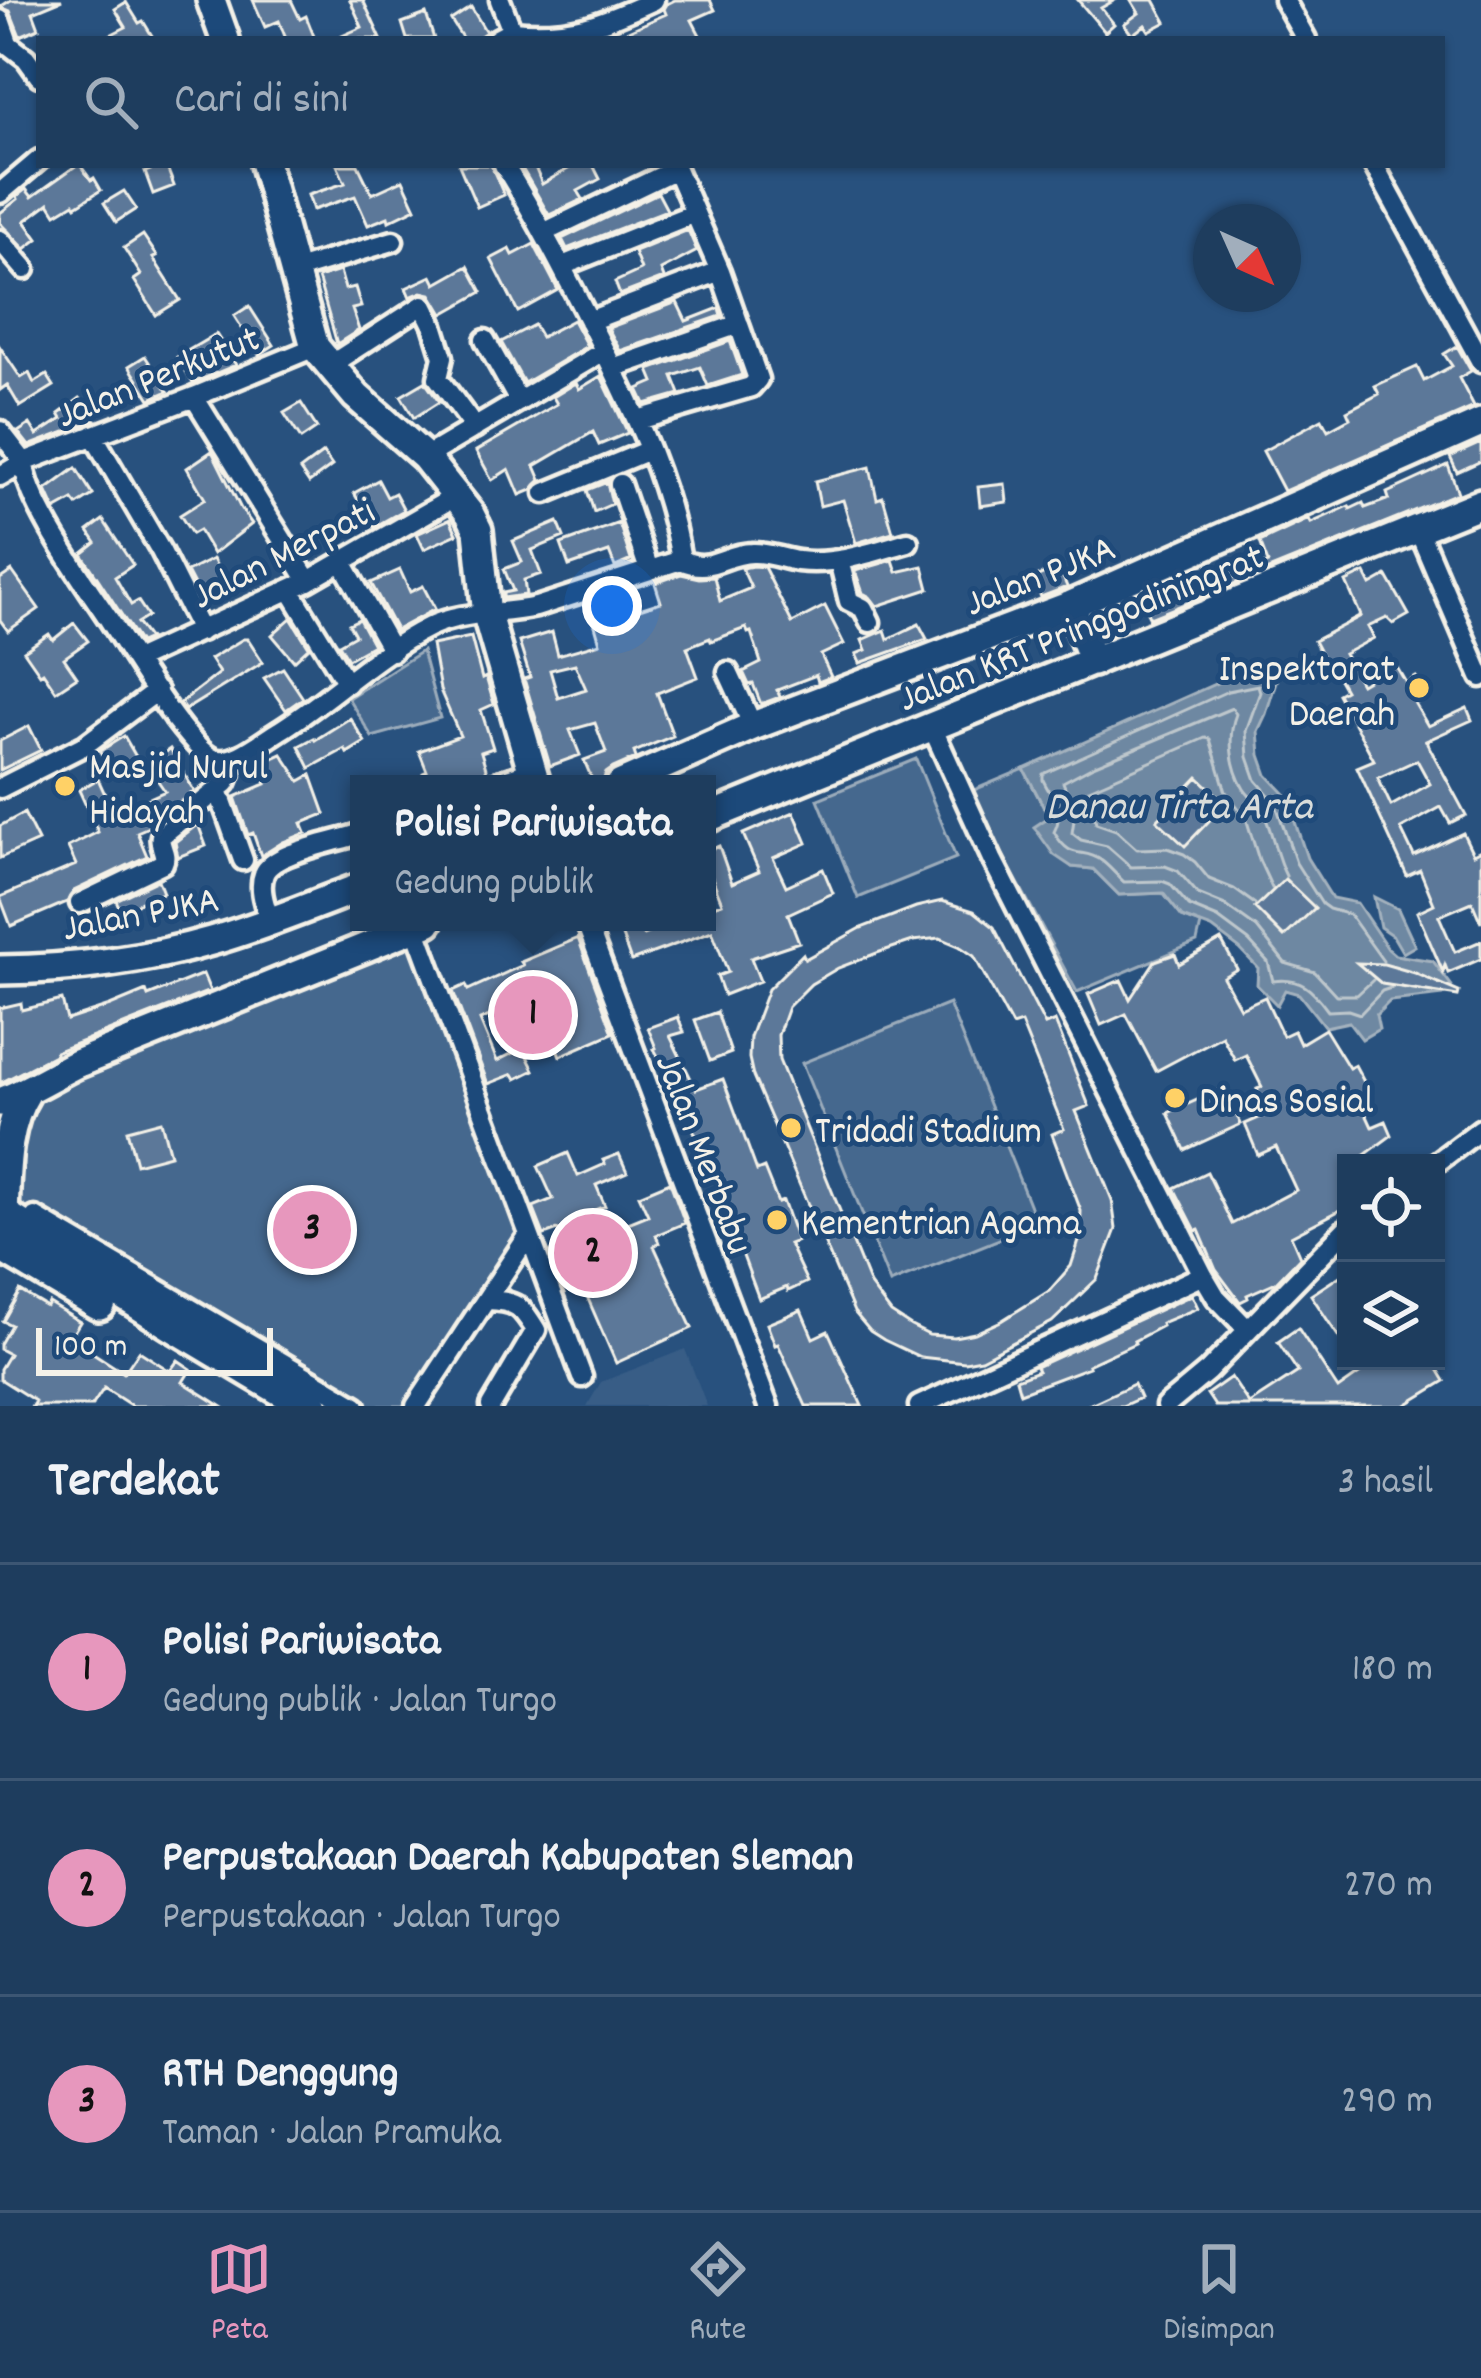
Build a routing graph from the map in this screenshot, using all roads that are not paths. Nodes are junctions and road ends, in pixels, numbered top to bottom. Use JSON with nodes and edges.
{"nodes":[{"id":1,"x":211,"y":0,"type":"edge"},
{"id":2,"x":500,"y":0,"type":"edge"},
{"id":3,"x":654,"y":0,"type":"edge"},
{"id":4,"x":1285,"y":0,"type":"edge"},
{"id":5,"x":0,"y":20,"type":"edge"},
{"id":6,"x":606,"y":31,"type":"edge"},
{"id":7,"x":504,"y":35,"type":"edge"},
{"id":8,"x":224,"y":36,"type":"edge"},
{"id":9,"x":1304,"y":36,"type":"edge"},
{"id":10,"x":4,"y":40,"type":"edge"},
{"id":11,"x":36,"y":72,"type":"edge"},
{"id":12,"x":36,"y":162,"type":"edge"},
{"id":13,"x":266,"y":168,"type":"edge"},
{"id":14,"x":506,"y":168,"type":"edge"},
{"id":15,"x":673,"y":168,"type":"edge"},
{"id":16,"x":675,"y":168,"type":"edge"},
{"id":17,"x":1376,"y":168,"type":"edge"},
{"id":18,"x":1,"y":189,"type":"edge"},
{"id":19,"x":695,"y":213,"type":"junction"},
{"id":20,"x":545,"y":232,"type":"junction"},
{"id":21,"x":0,"y":240,"type":"edge"},
{"id":22,"x":393,"y":241,"type":"dead end"},
{"id":23,"x":562,"y":266,"type":"junction"},
{"id":24,"x":25,"y":269,"type":"dead end"},
{"id":25,"x":293,"y":271,"type":"junction"},
{"id":26,"x":720,"y":271,"type":"junction"},
{"id":27,"x":589,"y":321,"type":"junction"},
{"id":28,"x":740,"y":324,"type":"junction"},
{"id":29,"x":485,"y":340,"type":"dead end"},
{"id":30,"x":322,"y":356,"type":"junction"},
{"id":31,"x":609,"y":360,"type":"junction"},
{"id":32,"x":1481,"y":362,"type":"edge"},
{"id":33,"x":194,"y":397,"type":"junction"},
{"id":34,"x":520,"y":401,"type":"junction"},
{"id":35,"x":638,"y":420,"type":"junction"},
{"id":36,"x":1481,"y":423,"type":"edge"},
{"id":37,"x":476,"y":428,"type":"junction"},
{"id":38,"x":0,"y":431,"type":"edge"},
{"id":39,"x":93,"y":435,"type":"junction"},
{"id":40,"x":649,"y":450,"type":"junction"},
{"id":41,"x":424,"y":457,"type":"junction"},
{"id":42,"x":24,"y":462,"type":"junction"},
{"id":43,"x":0,"y":476,"type":"edge"},
{"id":44,"x":620,"y":484,"type":"dead end"},
{"id":45,"x":545,"y":493,"type":"dead end"},
{"id":46,"x":456,"y":496,"type":"junction"},
{"id":47,"x":1481,"y":502,"type":"edge"},
{"id":48,"x":1418,"y":529,"type":"junction"},
{"id":49,"x":908,"y":542,"type":"dead end"},
{"id":50,"x":681,"y":560,"type":"junction"},
{"id":51,"x":839,"y":560,"type":"junction"},
{"id":52,"x":342,"y":562,"type":"junction"},
{"id":53,"x":649,"y":570,"type":"junction"},
{"id":54,"x":299,"y":585,"type":"junction"},
{"id":55,"x":1071,"y":604,"type":"junction"},
{"id":56,"x":487,"y":616,"type":"junction"},
{"id":57,"x":870,"y":622,"type":"dead end"},
{"id":58,"x":201,"y":631,"type":"junction"},
{"id":59,"x":392,"y":651,"type":"junction"},
{"id":60,"x":136,"y":661,"type":"junction"},
{"id":61,"x":1093,"y":662,"type":"junction"},
{"id":62,"x":728,"y":672,"type":"dead end"},
{"id":63,"x":1481,"y":677,"type":"edge"},
{"id":64,"x":347,"y":683,"type":"junction"},
{"id":65,"x":157,"y":691,"type":"junction"},
{"id":66,"x":753,"y":726,"type":"junction"},
{"id":67,"x":932,"y":727,"type":"junction"},
{"id":68,"x":231,"y":759,"type":"junction"},
{"id":69,"x":534,"y":775,"type":"edge"},
{"id":70,"x":641,"y":775,"type":"edge"},
{"id":71,"x":0,"y":788,"type":"edge"},
{"id":72,"x":218,"y":790,"type":"junction"},
{"id":73,"x":716,"y":814,"type":"edge"},
{"id":74,"x":350,"y":837,"type":"edge"},
{"id":75,"x":243,"y":860,"type":"dead end"},
{"id":76,"x":350,"y":891,"type":"edge"},
{"id":77,"x":80,"y":903,"type":"dead end"},
{"id":78,"x":270,"y":922,"type":"junction"},
{"id":79,"x":405,"y":931,"type":"edge"},
{"id":80,"x":424,"y":931,"type":"edge"},
{"id":81,"x":589,"y":931,"type":"edge"},
{"id":82,"x":0,"y":970,"type":"edge"},
{"id":83,"x":28,"y":1092,"type":"junction"},
{"id":84,"x":0,"y":1102,"type":"edge"},
{"id":85,"x":1481,"y":1129,"type":"edge"},
{"id":86,"x":1445,"y":1156,"type":"edge"},
{"id":87,"x":2,"y":1218,"type":"edge"},
{"id":88,"x":528,"y":1236,"type":"junction"},
{"id":89,"x":1337,"y":1238,"type":"edge"},
{"id":90,"x":1203,"y":1275,"type":"junction"},
{"id":91,"x":551,"y":1298,"type":"junction"},
{"id":92,"x":488,"y":1300,"type":"junction"},
{"id":93,"x":536,"y":1330,"type":"junction"},
{"id":94,"x":1248,"y":1330,"type":"junction"},
{"id":95,"x":582,"y":1377,"type":"dead end"},
{"id":96,"x":277,"y":1406,"type":"edge"},
{"id":97,"x":311,"y":1406,"type":"edge"},
{"id":98,"x":356,"y":1406,"type":"edge"},
{"id":99,"x":416,"y":1406,"type":"edge"},
{"id":100,"x":491,"y":1406,"type":"edge"},
{"id":101,"x":767,"y":1406,"type":"edge"},
{"id":102,"x":919,"y":1406,"type":"edge"},
{"id":103,"x":1166,"y":1406,"type":"edge"}],
"edges":[{"from":1,"to":8,"type":"main road"},
{"from":2,"to":7,"type":"street"},
{"from":3,"to":6,"type":"street"},
{"from":4,"to":9,"type":"street"},
{"from":5,"to":10,"type":"street"},
{"from":6,"to":7,"type":"street"},
{"from":10,"to":11,"type":"street"},
{"from":12,"to":18,"type":"street"},
{"from":13,"to":25,"type":"main road"},
{"from":14,"to":20,"type":"street"},
{"from":15,"to":20,"type":"street"},
{"from":16,"to":19,"type":"street"},
{"from":17,"to":32,"type":"street"},
{"from":19,"to":23,"type":"street"},
{"from":19,"to":26,"type":"street"},
{"from":20,"to":23,"type":"street"},
{"from":21,"to":24,"type":"street"},
{"from":22,"to":25,"type":"street"},
{"from":23,"to":27,"type":"street"},
{"from":25,"to":30,"type":"main road"},
{"from":26,"to":27,"type":"street"},
{"from":26,"to":28,"type":"street"},
{"from":27,"to":31,"type":"street"},
{"from":28,"to":31,"type":"street"},
{"from":28,"to":35,"type":"street"},
{"from":29,"to":34,"type":"street"},
{"from":30,"to":33,"type":"street","name":"Jalan Perkutut"},
{"from":30,"to":37,"type":"street","name":"Jalan Perkutut"},
{"from":30,"to":41,"type":"main road"},
{"from":31,"to":34,"type":"street"},
{"from":31,"to":35,"type":"street"},
{"from":33,"to":39,"type":"street","name":"Jalan Perkutut"},
{"from":33,"to":54,"type":"street"},
{"from":34,"to":37,"type":"street"},
{"from":35,"to":40,"type":"street"},
{"from":36,"to":55,"type":"main road","name":"Jalan PJKA"},
{"from":37,"to":41,"type":"street"},
{"from":38,"to":42,"type":"street"},
{"from":39,"to":42,"type":"street","name":"Jalan Perkutut"},
{"from":39,"to":58,"type":"street"},
{"from":40,"to":45,"type":"street"},
{"from":40,"to":50,"type":"street"},
{"from":41,"to":46,"type":"main road"},
{"from":42,"to":43,"type":"street","name":"Jalan Perkutut"},
{"from":42,"to":60,"type":"street"},
{"from":44,"to":53,"type":"street"},
{"from":46,"to":52,"type":"street","name":"Jalan Merpati"},
{"from":46,"to":56,"type":"main road"},
{"from":47,"to":48,"type":"main road","name":"Jalan KRT Pringgodiningrat"},
{"from":48,"to":61,"type":"main road","name":"Jalan KRT Pringgodiningrat"},
{"from":48,"to":63,"type":"street"},
{"from":49,"to":51,"type":"street"},
{"from":50,"to":51,"type":"street"},
{"from":50,"to":53,"type":"street"},
{"from":51,"to":57,"type":"street"},
{"from":52,"to":54,"type":"street","name":"Jalan Merpati"},
{"from":52,"to":59,"type":"street"},
{"from":53,"to":56,"type":"street"},
{"from":54,"to":58,"type":"street","name":"Jalan Merpati"},
{"from":54,"to":64,"type":"street"},
{"from":55,"to":61,"type":"main road"},
{"from":55,"to":66,"type":"main road","name":"Jalan PJKA"},
{"from":56,"to":59,"type":"street"},
{"from":56,"to":69,"type":"main road"},
{"from":58,"to":60,"type":"street","name":"Jalan Merpati"},
{"from":59,"to":64,"type":"street"},
{"from":60,"to":65,"type":"street"},
{"from":61,"to":67,"type":"main road","name":"Jalan KRT Pringgodiningrat"},
{"from":62,"to":66,"type":"street"},
{"from":64,"to":68,"type":"street"},
{"from":65,"to":68,"type":"street"},
{"from":65,"to":71,"type":"street"},
{"from":66,"to":70,"type":"main road","name":"Jalan PJKA"},
{"from":67,"to":73,"type":"main road","name":"Jalan KRT Pringgodiningrat"},
{"from":67,"to":90,"type":"street"},
{"from":68,"to":72,"type":"street"},
{"from":72,"to":75,"type":"street"},
{"from":72,"to":77,"type":"street"},
{"from":74,"to":78,"type":"street"},
{"from":76,"to":78,"type":"main road","name":"Jalan PJKA"},
{"from":78,"to":82,"type":"main road","name":"Jalan PJKA"},
{"from":79,"to":83,"type":"main road"},
{"from":80,"to":88,"type":"street"},
{"from":81,"to":101,"type":"street","name":"Jalan Merbabu"},
{"from":83,"to":84,"type":"main road"},
{"from":83,"to":87,"type":"main road"},
{"from":85,"to":86,"type":"street"},
{"from":87,"to":96,"type":"highway"},
{"from":87,"to":97,"type":"highway"},
{"from":87,"to":98,"type":"street"},
{"from":88,"to":91,"type":"street"},
{"from":88,"to":92,"type":"street"},
{"from":89,"to":94,"type":"street"},
{"from":90,"to":94,"type":"street"},
{"from":90,"to":102,"type":"street"},
{"from":91,"to":93,"type":"street"},
{"from":91,"to":95,"type":"street"},
{"from":92,"to":93,"type":"street"},
{"from":92,"to":99,"type":"street"},
{"from":93,"to":100,"type":"street"},
{"from":94,"to":103,"type":"street"}]}
